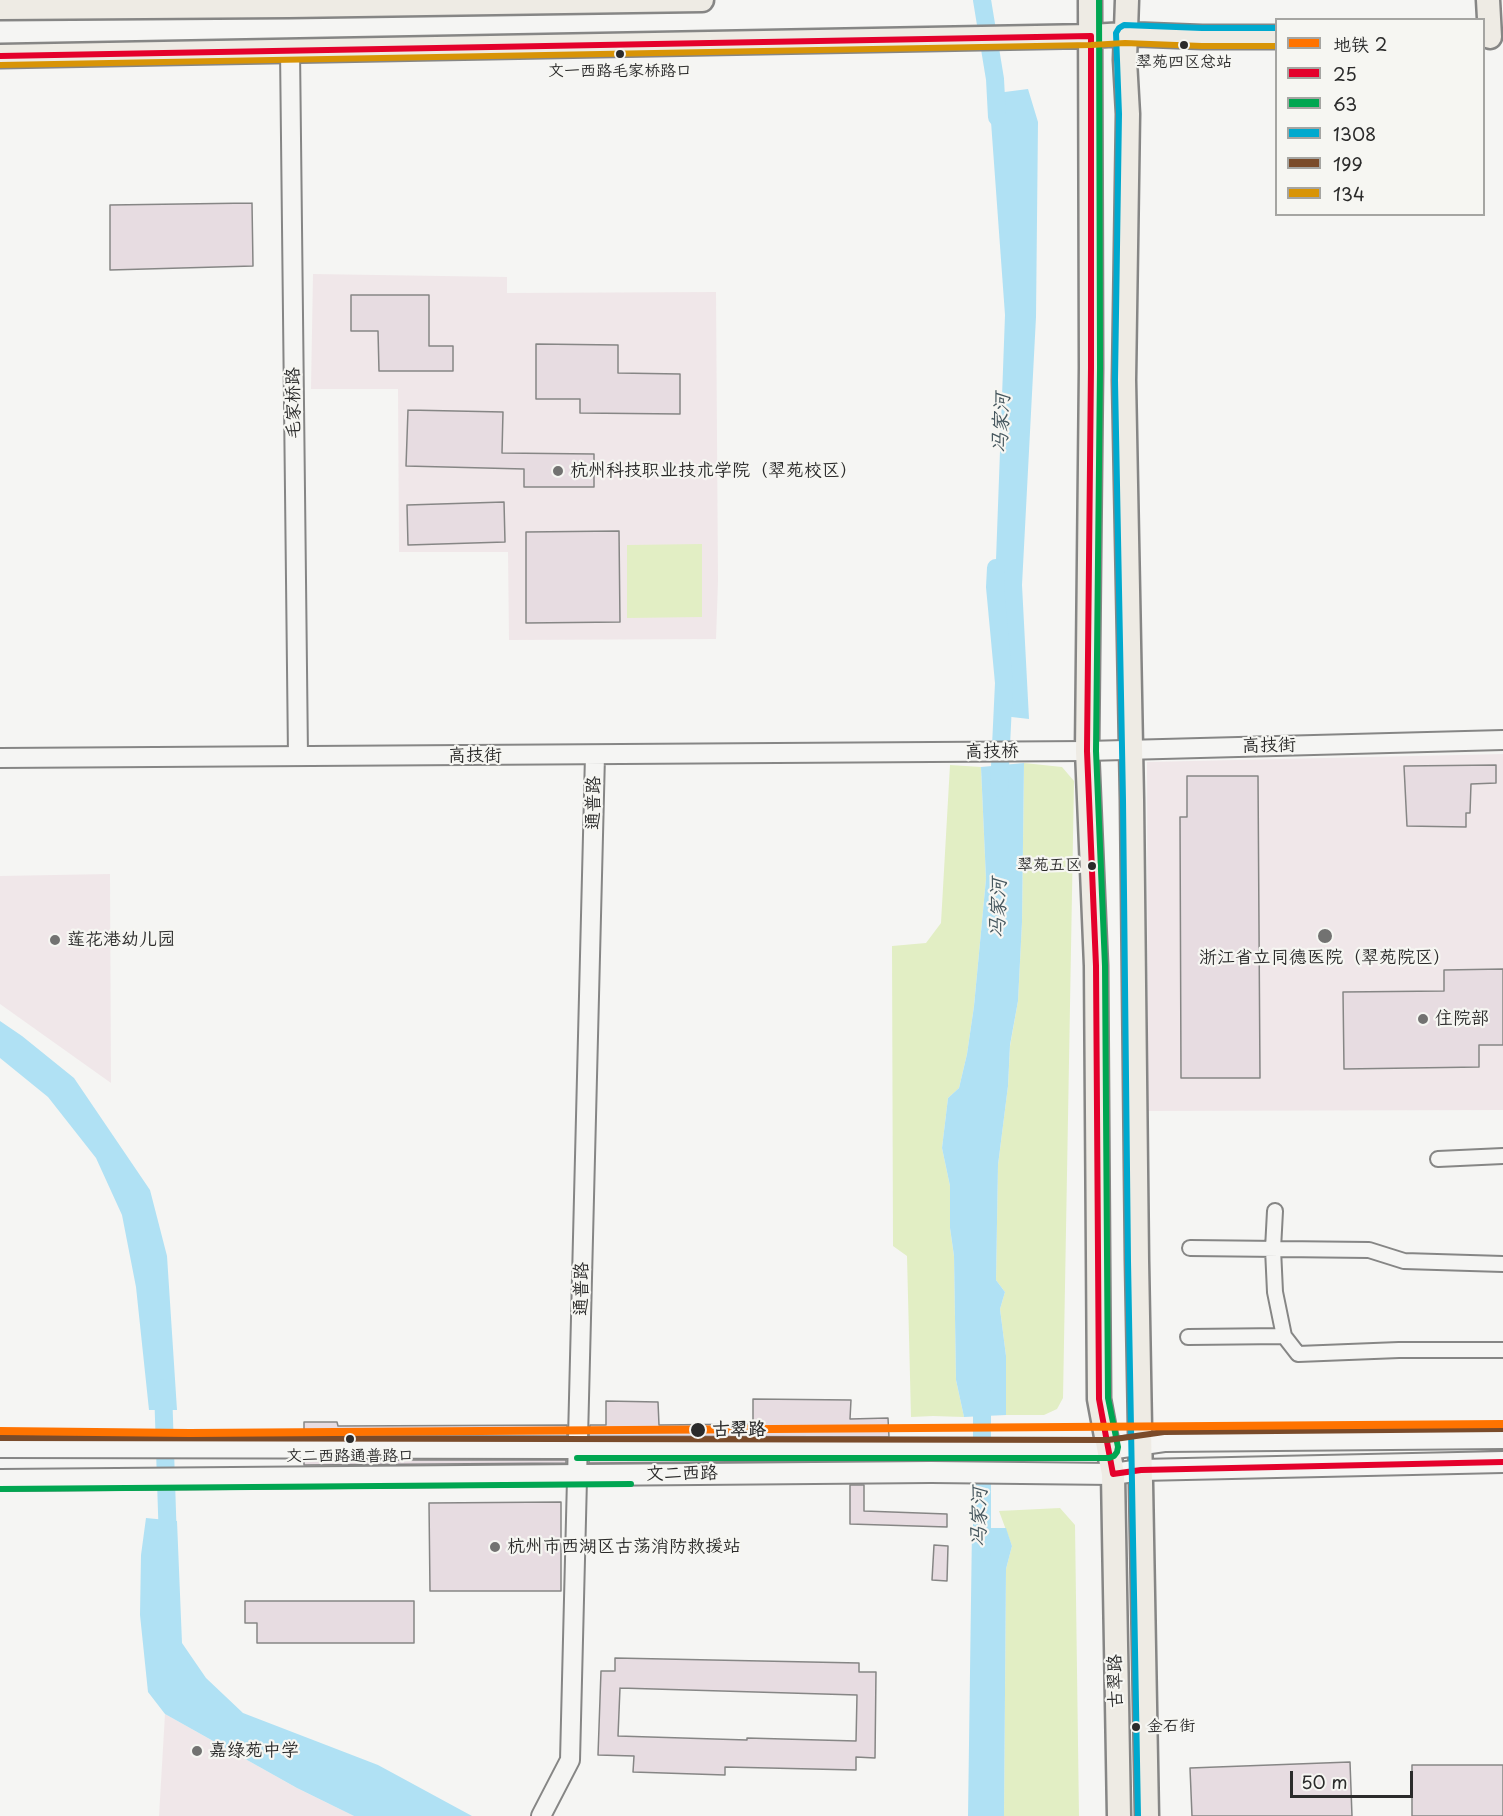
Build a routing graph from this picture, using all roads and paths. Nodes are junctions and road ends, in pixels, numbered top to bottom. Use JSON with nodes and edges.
{"nodes":[{"id":1,"x":702,"y":0,"type":"edge"},
{"id":2,"x":1090,"y":0,"type":"edge"},
{"id":3,"x":1127,"y":0,"type":"edge"},
{"id":4,"x":1488,"y":0,"type":"edge"},
{"id":5,"x":288,"y":3,"type":"edge"},
{"id":6,"x":0,"y":8,"type":"edge"},
{"id":7,"x":1125,"y":34,"type":"junction"},
{"id":8,"x":1091,"y":36,"type":"junction"},
{"id":9,"x":1275,"y":37,"type":"edge"},
{"id":10,"x":1492,"y":37,"type":"edge"},
{"id":11,"x":290,"y":50,"type":"junction"},
{"id":12,"x":0,"y":56,"type":"edge"},
{"id":13,"x":1503,"y":740,"type":"edge"},
{"id":14,"x":1130,"y":750,"type":"junction"},
{"id":15,"x":1034,"y":751,"type":"joint"},
{"id":16,"x":1087,"y":751,"type":"junction"},
{"id":17,"x":949,"y":752,"type":"joint"},
{"id":18,"x":595,"y":755,"type":"junction"},
{"id":19,"x":298,"y":756,"type":"junction"},
{"id":20,"x":0,"y":758,"type":"edge"},
{"id":21,"x":1503,"y":1156,"type":"edge"},
{"id":22,"x":1438,"y":1159,"type":"dead end"},
{"id":23,"x":1275,"y":1211,"type":"dead end"},
{"id":24,"x":1190,"y":1248,"type":"dead end"},
{"id":25,"x":1273,"y":1250,"type":"junction"},
{"id":26,"x":1503,"y":1264,"type":"edge"},
{"id":27,"x":1284,"y":1336,"type":"junction"},
{"id":28,"x":1188,"y":1337,"type":"dead end"},
{"id":29,"x":1503,"y":1350,"type":"edge"},
{"id":30,"x":1503,"y":1438,"type":"edge"},
{"id":31,"x":1140,"y":1445,"type":"junction"},
{"id":32,"x":0,"y":1447,"type":"edge"},
{"id":33,"x":578,"y":1449,"type":"junction"},
{"id":34,"x":1109,"y":1449,"type":"junction"},
{"id":35,"x":1503,"y":1462,"type":"edge"},
{"id":36,"x":1141,"y":1470,"type":"junction"},
{"id":37,"x":1113,"y":1474,"type":"junction"},
{"id":38,"x":578,"y":1475,"type":"junction"},
{"id":39,"x":0,"y":1480,"type":"edge"},
{"id":40,"x":541,"y":1816,"type":"edge"},
{"id":41,"x":1119,"y":1816,"type":"edge"},
{"id":42,"x":1147,"y":1816,"type":"edge"}],
"edges":[{"from":1,"to":5,"type":"main road"},
{"from":2,"to":8,"type":"main road","name":"古翠路"},
{"from":3,"to":7,"type":"main road","name":"古翠路"},
{"from":4,"to":10,"type":"main road"},
{"from":5,"to":6,"type":"main road"},
{"from":7,"to":8,"type":"main road"},
{"from":7,"to":9,"type":"main road"},
{"from":7,"to":14,"type":"main road","name":"古翠路"},
{"from":8,"to":11,"type":"main road"},
{"from":8,"to":16,"type":"main road","name":"古翠路"},
{"from":11,"to":12,"type":"main road"},
{"from":11,"to":19,"type":"street","name":"毛家桥路"},
{"from":13,"to":14,"type":"street","name":"高技街"},
{"from":14,"to":16,"type":"street","name":"高技街"},
{"from":14,"to":31,"type":"main road","name":"古翠路"},
{"from":15,"to":16,"type":"street","name":"高技街"},
{"from":15,"to":17,"type":"street","name":"高技桥"},
{"from":16,"to":34,"type":"main road","name":"古翠路"},
{"from":17,"to":18,"type":"street","name":"高技街"},
{"from":18,"to":19,"type":"street","name":"高技街"},
{"from":18,"to":33,"type":"street","name":"通普路"},
{"from":19,"to":20,"type":"street","name":"高技街"},
{"from":21,"to":22,"type":"street"},
{"from":23,"to":25,"type":"street"},
{"from":24,"to":25,"type":"street"},
{"from":25,"to":26,"type":"street"},
{"from":25,"to":27,"type":"street"},
{"from":27,"to":28,"type":"street"},
{"from":27,"to":29,"type":"street"},
{"from":30,"to":31,"type":"main road","name":"文二西路"},
{"from":31,"to":34,"type":"main road","name":"文二西路"},
{"from":31,"to":36,"type":"main road","name":"古翠路"},
{"from":32,"to":33,"type":"main road","name":"文二西路"},
{"from":33,"to":34,"type":"main road","name":"文二西路"},
{"from":33,"to":38,"type":"street","name":"通普路"},
{"from":34,"to":37,"type":"main road","name":"古翠路"},
{"from":35,"to":36,"type":"main road","name":"文二西路"},
{"from":36,"to":37,"type":"main road","name":"文二西路"},
{"from":36,"to":42,"type":"main road","name":"古翠路"},
{"from":37,"to":38,"type":"main road","name":"文二西路"},
{"from":37,"to":41,"type":"main road","name":"古翠路"},
{"from":38,"to":39,"type":"main road","name":"文二西路"},
{"from":38,"to":40,"type":"street","name":"通普路"}]}
